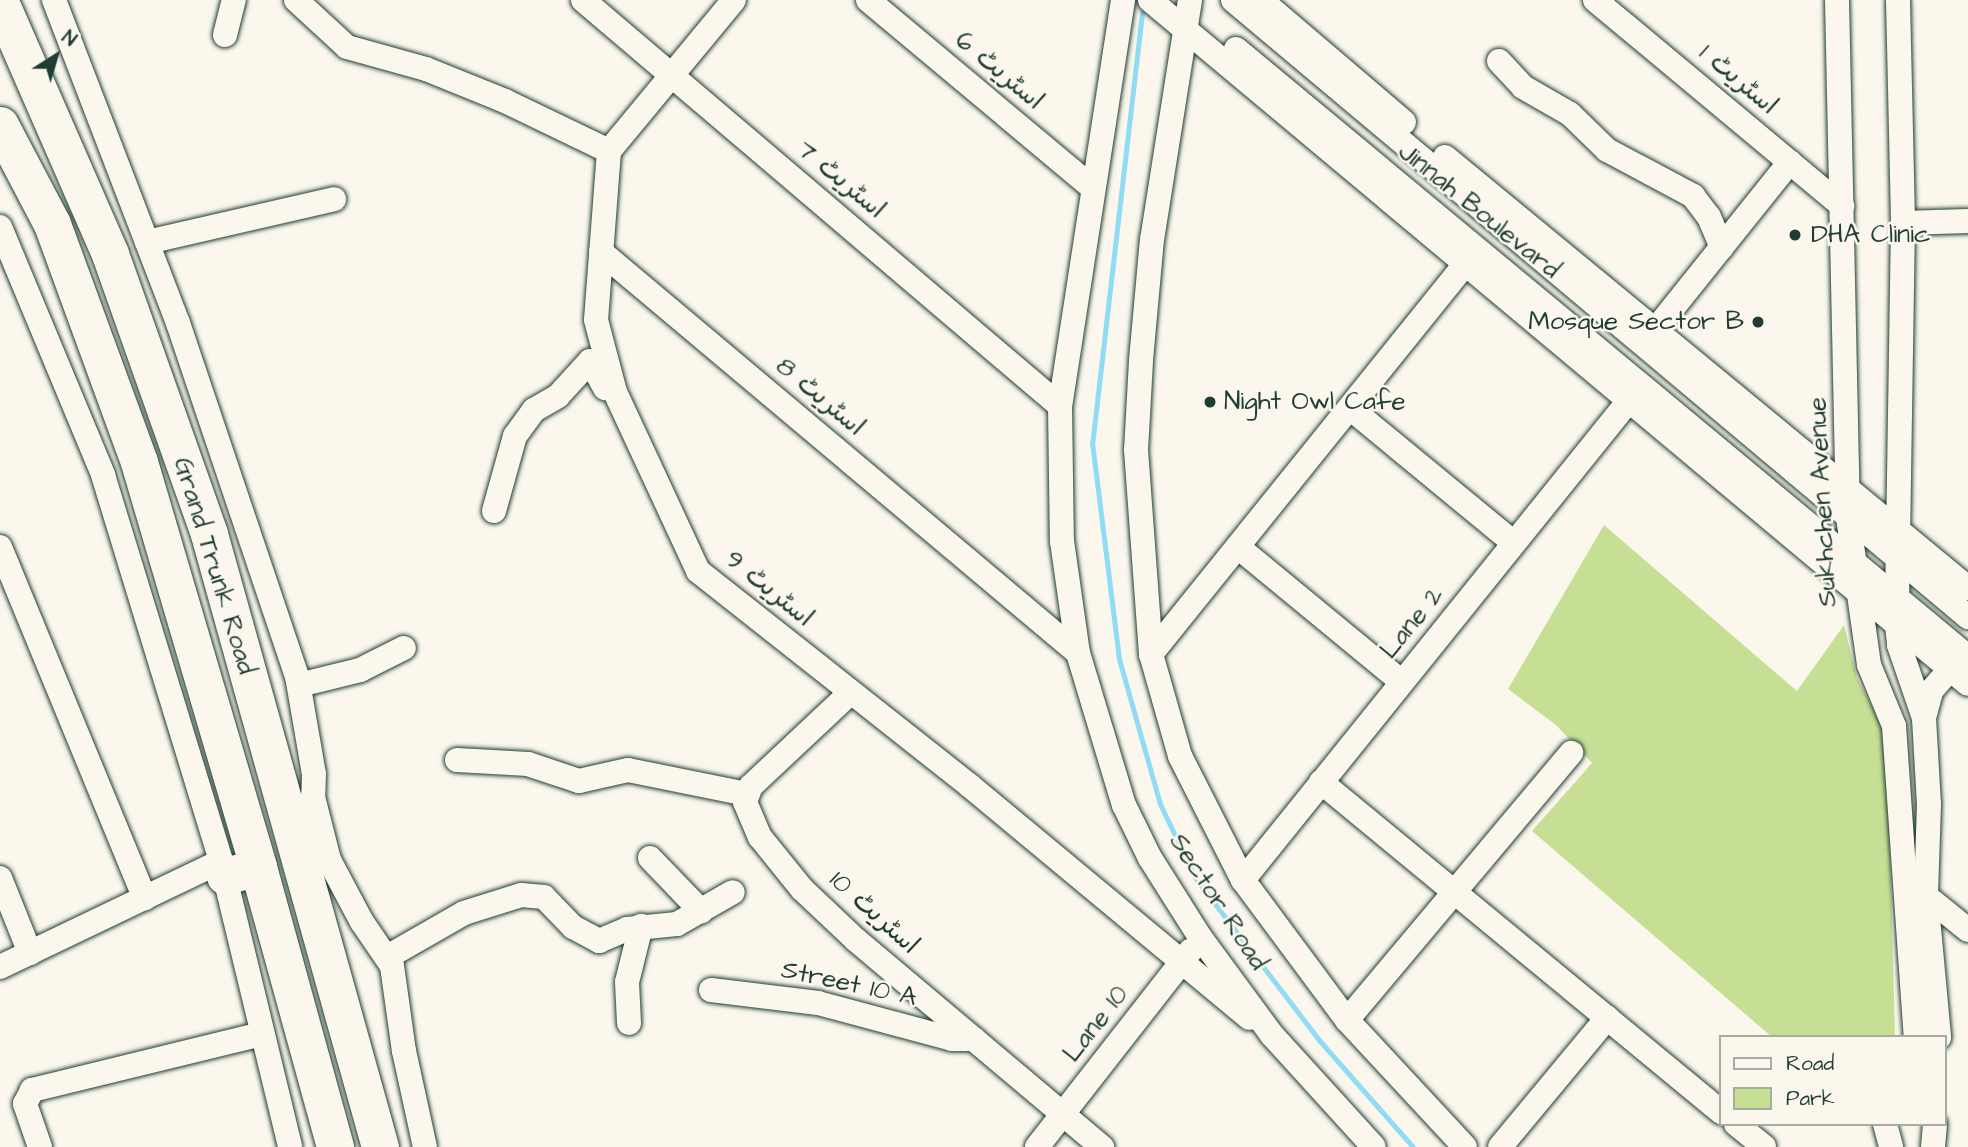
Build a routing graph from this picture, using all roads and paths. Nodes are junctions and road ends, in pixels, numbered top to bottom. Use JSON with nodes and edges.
{"nodes":[{"id":1,"x":54,"y":0,"type":"edge"},
{"id":2,"x":234,"y":0,"type":"edge"},
{"id":3,"x":296,"y":0,"type":"edge"},
{"id":4,"x":583,"y":0,"type":"edge"},
{"id":5,"x":734,"y":0,"type":"edge"},
{"id":6,"x":868,"y":0,"type":"edge"},
{"id":7,"x":1123,"y":0,"type":"edge"},
{"id":8,"x":1150,"y":0,"type":"edge"},
{"id":9,"x":1233,"y":0,"type":"edge"},
{"id":10,"x":1261,"y":0,"type":"edge"},
{"id":11,"x":1595,"y":0,"type":"edge"},
{"id":12,"x":1837,"y":0,"type":"edge"},
{"id":13,"x":1898,"y":0,"type":"edge"},
{"id":14,"x":0,"y":2,"type":"edge"},
{"id":15,"x":1185,"y":10,"type":"edge"},
{"id":16,"x":225,"y":35,"type":"dead end"},
{"id":17,"x":1499,"y":61,"type":"dead end"},
{"id":18,"x":671,"y":75,"type":"junction"},
{"id":19,"x":0,"y":125,"type":"edge"},
{"id":20,"x":609,"y":151,"type":"junction"},
{"id":21,"x":1790,"y":162,"type":"junction"},
{"id":22,"x":1093,"y":188,"type":"junction"},
{"id":23,"x":334,"y":199,"type":"dead end"},
{"id":24,"x":1842,"y":206,"type":"junction"},
{"id":25,"x":1968,"y":221,"type":"edge"},
{"id":26,"x":1903,"y":223,"type":"junction"},
{"id":27,"x":0,"y":227,"type":"edge"},
{"id":28,"x":146,"y":242,"type":"junction"},
{"id":29,"x":1722,"y":247,"type":"junction"},
{"id":30,"x":601,"y":252,"type":"junction"},
{"id":31,"x":1466,"y":263,"type":"junction"},
{"id":32,"x":1656,"y":329,"type":"junction"},
{"id":33,"x":615,"y":392,"type":"junction"},
{"id":34,"x":1718,"y":394,"type":"junction"},
{"id":35,"x":1627,"y":403,"type":"junction"},
{"id":36,"x":1060,"y":406,"type":"junction"},
{"id":37,"x":1350,"y":408,"type":"junction"},
{"id":38,"x":1686,"y":434,"type":"junction"},
{"id":39,"x":139,"y":462,"type":"junction"},
{"id":40,"x":103,"y":475,"type":"junction"},
{"id":41,"x":1848,"y":490,"type":"junction"},
{"id":42,"x":494,"y":511,"type":"dead end"},
{"id":43,"x":1848,"y":517,"type":"junction"},
{"id":44,"x":1902,"y":532,"type":"junction"},
{"id":45,"x":1514,"y":543,"type":"junction"},
{"id":46,"x":0,"y":547,"type":"edge"},
{"id":47,"x":1238,"y":547,"type":"junction"},
{"id":48,"x":1899,"y":559,"type":"junction"},
{"id":49,"x":1856,"y":560,"type":"junction"},
{"id":50,"x":1968,"y":588,"type":"edge"},
{"id":51,"x":1858,"y":593,"type":"junction"},
{"id":52,"x":1899,"y":595,"type":"junction"},
{"id":53,"x":1968,"y":617,"type":"edge"},
{"id":54,"x":1897,"y":625,"type":"junction"},
{"id":55,"x":404,"y":648,"type":"dead end"},
{"id":56,"x":1078,"y":653,"type":"junction"},
{"id":57,"x":1151,"y":654,"type":"junction"},
{"id":58,"x":1962,"y":670,"type":"edge"},
{"id":59,"x":1402,"y":682,"type":"junction"},
{"id":60,"x":299,"y":685,"type":"junction"},
{"id":61,"x":849,"y":694,"type":"junction"},
{"id":62,"x":1924,"y":718,"type":"junction"},
{"id":63,"x":1571,"y":753,"type":"dead end"},
{"id":64,"x":457,"y":760,"type":"dead end"},
{"id":65,"x":1321,"y":782,"type":"junction"},
{"id":66,"x":747,"y":794,"type":"junction"},
{"id":67,"x":297,"y":797,"type":"junction"},
{"id":68,"x":650,"y":858,"type":"dead end"},
{"id":69,"x":235,"y":868,"type":"junction"},
{"id":70,"x":0,"y":878,"type":"edge"},
{"id":71,"x":1242,"y":880,"type":"junction"},
{"id":72,"x":733,"y":892,"type":"dead end"},
{"id":73,"x":1454,"y":892,"type":"junction"},
{"id":74,"x":1926,"y":895,"type":"junction"},
{"id":75,"x":145,"y":898,"type":"junction"},
{"id":76,"x":701,"y":911,"type":"junction"},
{"id":77,"x":641,"y":926,"type":"junction"},
{"id":78,"x":1968,"y":930,"type":"edge"},
{"id":79,"x":1200,"y":937,"type":"junction"},
{"id":80,"x":30,"y":953,"type":"junction"},
{"id":81,"x":389,"y":956,"type":"junction"},
{"id":82,"x":1180,"y":964,"type":"junction"},
{"id":83,"x":0,"y":967,"type":"edge"},
{"id":84,"x":711,"y":990,"type":"dead end"},
{"id":85,"x":1607,"y":1018,"type":"junction"},
{"id":86,"x":1347,"y":1020,"type":"junction"},
{"id":87,"x":629,"y":1023,"type":"dead end"},
{"id":88,"x":262,"y":1034,"type":"junction"},
{"id":89,"x":1272,"y":1035,"type":"junction"},
{"id":90,"x":1916,"y":1035,"type":"edge"},
{"id":91,"x":1939,"y":1035,"type":"edge"},
{"id":92,"x":974,"y":1039,"type":"junction"},
{"id":93,"x":1720,"y":1111,"type":"edge"},
{"id":94,"x":1064,"y":1115,"type":"junction"},
{"id":95,"x":1738,"y":1126,"type":"edge"},
{"id":96,"x":1935,"y":1126,"type":"edge"},
{"id":97,"x":40,"y":1147,"type":"edge"},
{"id":98,"x":290,"y":1147,"type":"edge"},
{"id":99,"x":335,"y":1147,"type":"edge"},
{"id":100,"x":380,"y":1147,"type":"edge"},
{"id":101,"x":425,"y":1147,"type":"edge"},
{"id":102,"x":1037,"y":1147,"type":"edge"},
{"id":103,"x":1102,"y":1147,"type":"edge"},
{"id":104,"x":1374,"y":1147,"type":"edge"},
{"id":105,"x":1465,"y":1147,"type":"edge"},
{"id":106,"x":1500,"y":1147,"type":"edge"},
{"id":107,"x":1764,"y":1147,"type":"edge"},
{"id":108,"x":1934,"y":1147,"type":"edge"}],
"edges":[{"from":1,"to":28,"type":"street"},
{"from":2,"to":16,"type":"street"},
{"from":3,"to":20,"type":"street"},
{"from":4,"to":18,"type":"street","name":"اسٹریٹ 7"},
{"from":5,"to":18,"type":"street"},
{"from":6,"to":22,"type":"street","name":"اسٹریٹ 6"},
{"from":7,"to":22,"type":"street","name":"Sector Road"},
{"from":8,"to":15,"type":"street"},
{"from":9,"to":34,"type":"street","name":"Jinnah Boulevard"},
{"from":10,"to":32,"type":"street"},
{"from":11,"to":21,"type":"street","name":"اسٹریٹ 1"},
{"from":12,"to":24,"type":"street","name":"Sukhchen Avenue"},
{"from":13,"to":26,"type":"street"},
{"from":14,"to":67,"type":"highway","name":"Grand Trunk Road"},
{"from":15,"to":31,"type":"street"},
{"from":15,"to":38,"type":"street","name":"Jinnah Boulevard"},
{"from":15,"to":57,"type":"street"},
{"from":17,"to":29,"type":"street"},
{"from":18,"to":20,"type":"street"},
{"from":18,"to":36,"type":"street","name":"اسٹریٹ 7"},
{"from":19,"to":39,"type":"highway","name":"Grand Trunk Road"},
{"from":20,"to":30,"type":"street"},
{"from":21,"to":24,"type":"street","name":"اسٹریٹ 1"},
{"from":21,"to":29,"type":"street"},
{"from":22,"to":36,"type":"street","name":"Sector Road"},
{"from":23,"to":28,"type":"street"},
{"from":24,"to":41,"type":"street","name":"Sukhchen Avenue"},
{"from":25,"to":26,"type":"street"},
{"from":26,"to":44,"type":"street"},
{"from":27,"to":40,"type":"street"},
{"from":28,"to":60,"type":"street"},
{"from":29,"to":32,"type":"street"},
{"from":30,"to":33,"type":"street","name":"اسٹریٹ 9"},
{"from":30,"to":56,"type":"street","name":"اسٹریٹ 8"},
{"from":31,"to":35,"type":"street"},
{"from":31,"to":37,"type":"street"},
{"from":32,"to":34,"type":"street"},
{"from":33,"to":42,"type":"street"},
{"from":33,"to":61,"type":"street","name":"اسٹریٹ 9"},
{"from":34,"to":41,"type":"street"},
{"from":34,"to":43,"type":"street","name":"Jinnah Boulevard"},
{"from":35,"to":38,"type":"street"},
{"from":35,"to":45,"type":"street","name":"Lane 2"},
{"from":36,"to":56,"type":"street","name":"Sector Road"},
{"from":37,"to":45,"type":"street"},
{"from":37,"to":47,"type":"street"},
{"from":38,"to":49,"type":"street","name":"Jinnah Boulevard"},
{"from":38,"to":51,"type":"street"},
{"from":39,"to":40,"type":"street"},
{"from":39,"to":69,"type":"highway","name":"Grand Trunk Road"},
{"from":40,"to":69,"type":"street"},
{"from":41,"to":43,"type":"street","name":"Sukhchen Avenue"},
{"from":41,"to":44,"type":"street"},
{"from":43,"to":48,"type":"street","name":"Jinnah Boulevard"},
{"from":43,"to":49,"type":"street","name":"Sukhchen Avenue"},
{"from":44,"to":48,"type":"street"},
{"from":44,"to":50,"type":"street"},
{"from":45,"to":59,"type":"street","name":"Lane 2"},
{"from":46,"to":75,"type":"street"},
{"from":47,"to":57,"type":"street"},
{"from":47,"to":59,"type":"street"},
{"from":48,"to":52,"type":"street"},
{"from":48,"to":53,"type":"street","name":"Jinnah Boulevard"},
{"from":49,"to":51,"type":"street","name":"Sukhchen Avenue"},
{"from":49,"to":52,"type":"street","name":"Jinnah Boulevard"},
{"from":51,"to":54,"type":"street"},
{"from":51,"to":90,"type":"street","name":"Sukhchen Avenue"},
{"from":52,"to":54,"type":"street"},
{"from":52,"to":58,"type":"street","name":"Jinnah Boulevard"},
{"from":54,"to":58,"type":"street"},
{"from":54,"to":62,"type":"street"},
{"from":55,"to":60,"type":"street"},
{"from":56,"to":79,"type":"street","name":"Sector Road"},
{"from":57,"to":71,"type":"street"},
{"from":58,"to":62,"type":"street"},
{"from":59,"to":65,"type":"street","name":"Lane 2"},
{"from":60,"to":67,"type":"street"},
{"from":61,"to":66,"type":"street"},
{"from":61,"to":82,"type":"street","name":"اسٹریٹ 9"},
{"from":62,"to":74,"type":"street"},
{"from":63,"to":73,"type":"street"},
{"from":64,"to":66,"type":"street"},
{"from":65,"to":71,"type":"street","name":"Lane 2"},
{"from":65,"to":73,"type":"street"},
{"from":66,"to":92,"type":"street","name":"اسٹریٹ 10"},
{"from":67,"to":81,"type":"street"},
{"from":67,"to":100,"type":"highway","name":"Grand Trunk Road"},
{"from":68,"to":76,"type":"street"},
{"from":69,"to":75,"type":"street"},
{"from":69,"to":88,"type":"street"},
{"from":69,"to":99,"type":"highway","name":"Grand Trunk Road"},
{"from":70,"to":80,"type":"street"},
{"from":71,"to":86,"type":"street"},
{"from":72,"to":76,"type":"street"},
{"from":73,"to":85,"type":"street"},
{"from":73,"to":86,"type":"street"},
{"from":74,"to":78,"type":"street"},
{"from":74,"to":91,"type":"street"},
{"from":75,"to":80,"type":"street"},
{"from":76,"to":77,"type":"street"},
{"from":77,"to":81,"type":"street"},
{"from":77,"to":87,"type":"street"},
{"from":79,"to":82,"type":"street","name":"Lane 10"},
{"from":79,"to":89,"type":"street","name":"Sector Road"},
{"from":80,"to":83,"type":"street"},
{"from":81,"to":101,"type":"street"},
{"from":82,"to":89,"type":"street","name":"اسٹریٹ 9"},
{"from":82,"to":94,"type":"street","name":"Lane 10"},
{"from":84,"to":92,"type":"street","name":"Street 10 A"},
{"from":85,"to":93,"type":"street"},
{"from":85,"to":106,"type":"street"},
{"from":86,"to":105,"type":"street"},
{"from":88,"to":97,"type":"street"},
{"from":88,"to":98,"type":"street"},
{"from":89,"to":104,"type":"street","name":"Sector Road"},
{"from":92,"to":94,"type":"street","name":"اسٹریٹ 10"},
{"from":94,"to":102,"type":"street","name":"Lane 10"},
{"from":94,"to":103,"type":"street","name":"اسٹریٹ 10"},
{"from":95,"to":107,"type":"street"},
{"from":96,"to":108,"type":"street"}]}
